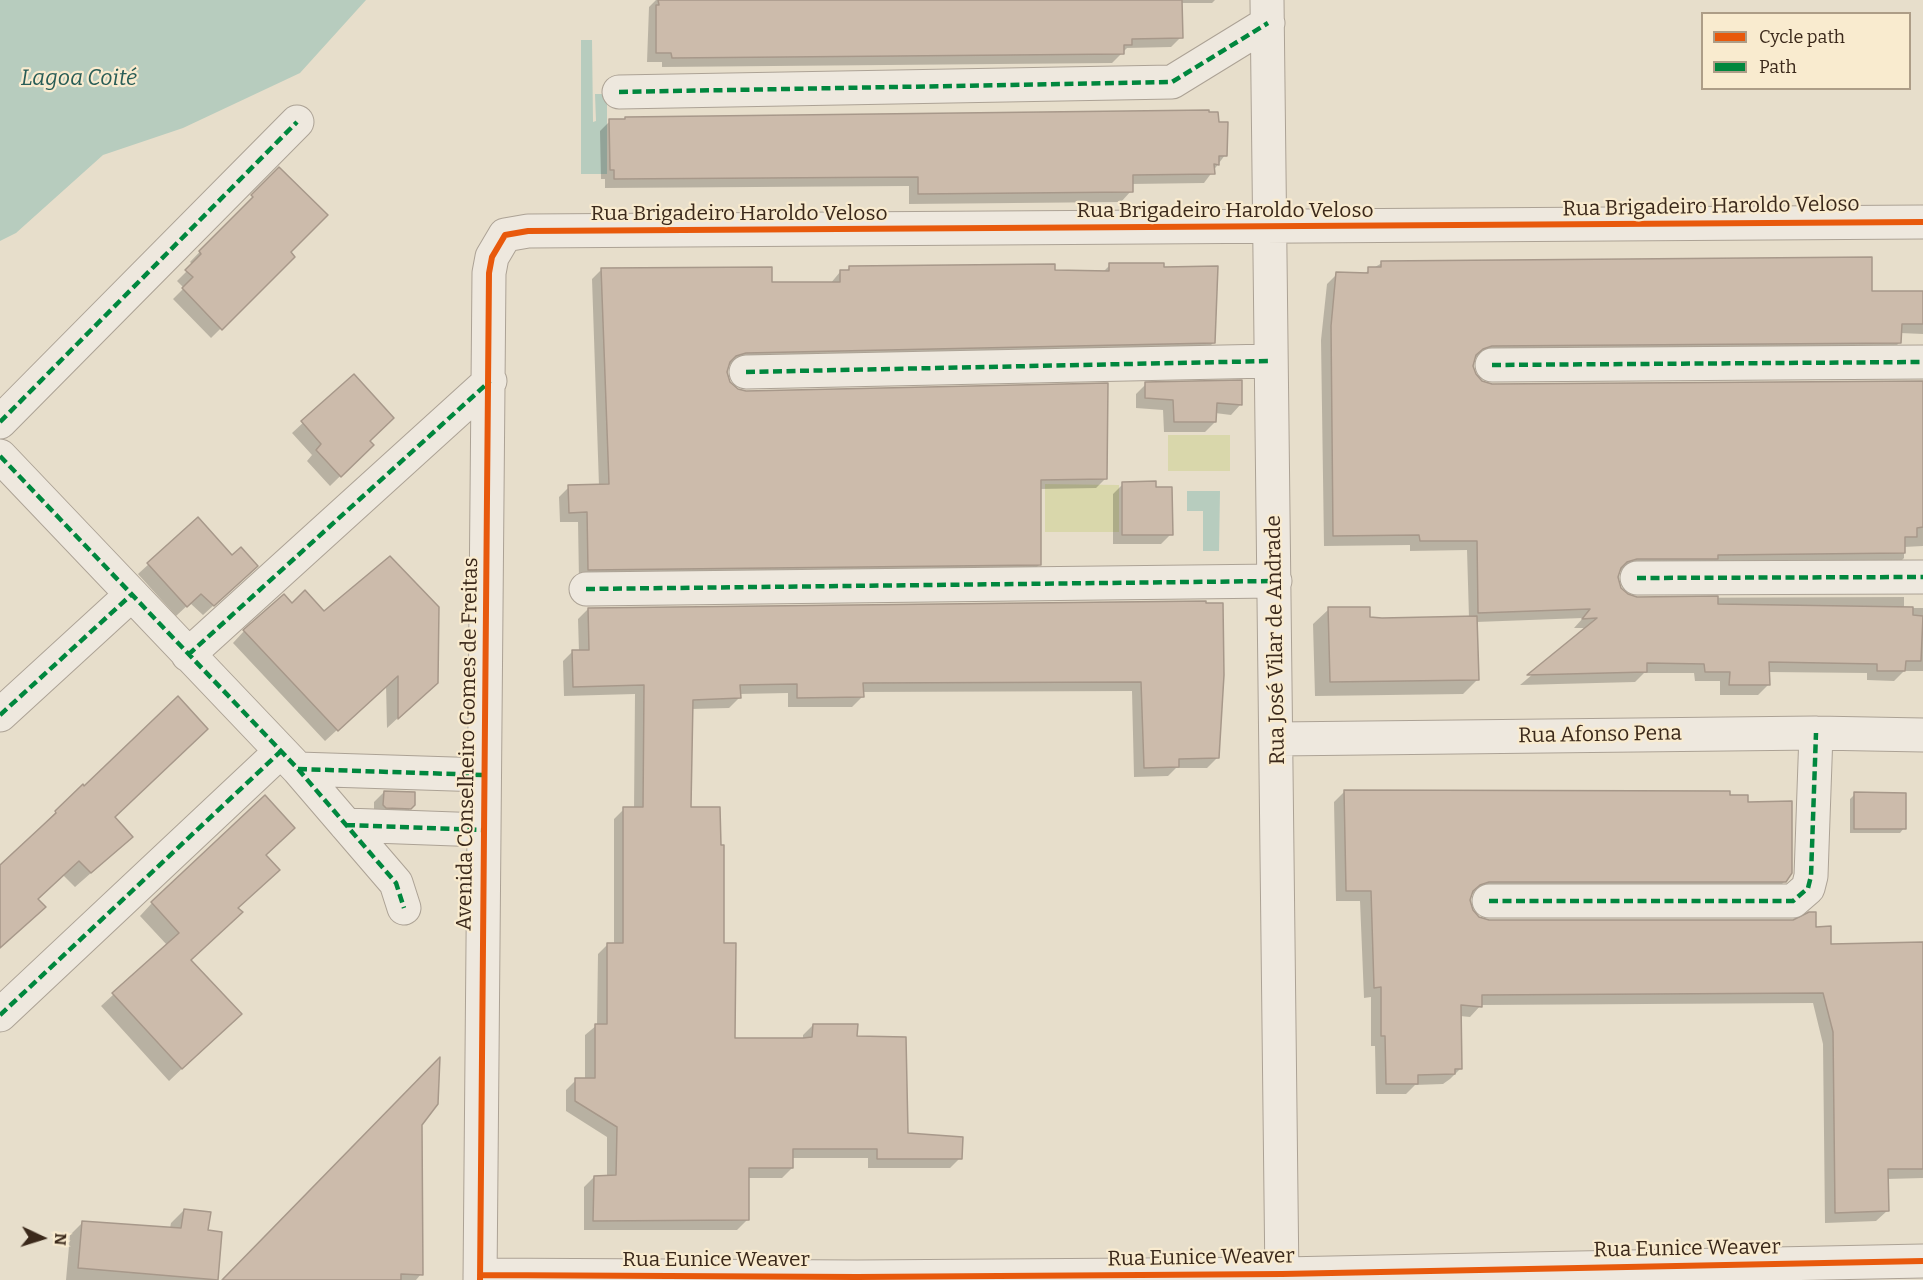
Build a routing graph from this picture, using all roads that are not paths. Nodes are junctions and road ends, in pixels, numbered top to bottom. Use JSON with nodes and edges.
{"nodes":[{"id":1,"x":1268,"y":11,"type":"edge"},
{"id":2,"x":618,"y":93,"type":"dead end"},
{"id":3,"x":297,"y":122,"type":"dead end"},
{"id":4,"x":1923,"y":222,"type":"edge"},
{"id":5,"x":1271,"y":228,"type":"junction"},
{"id":6,"x":528,"y":231,"type":"joint"},
{"id":7,"x":1271,"y":362,"type":"junction"},
{"id":8,"x":1923,"y":362,"type":"edge"},
{"id":9,"x":1492,"y":365,"type":"dead end"},
{"id":10,"x":746,"y":372,"type":"dead end"},
{"id":11,"x":490,"y":381,"type":"junction"},
{"id":12,"x":0,"y":422,"type":"edge"},
{"id":13,"x":0,"y":456,"type":"edge"},
{"id":14,"x":1923,"y":577,"type":"edge"},
{"id":15,"x":1637,"y":578,"type":"dead end"},
{"id":16,"x":1275,"y":581,"type":"junction"},
{"id":17,"x":586,"y":588,"type":"dead end"},
{"id":18,"x":131,"y":594,"type":"junction"},
{"id":19,"x":188,"y":655,"type":"junction"},
{"id":20,"x":0,"y":715,"type":"edge"},
{"id":21,"x":1816,"y":733,"type":"junction"},
{"id":22,"x":1923,"y":735,"type":"edge"},
{"id":23,"x":1277,"y":739,"type":"junction"},
{"id":24,"x":289,"y":761,"type":"junction"},
{"id":25,"x":484,"y":775,"type":"junction"},
{"id":26,"x":346,"y":825,"type":"junction"},
{"id":27,"x":482,"y":830,"type":"junction"},
{"id":28,"x":1489,"y":901,"type":"dead end"},
{"id":29,"x":404,"y":908,"type":"dead end"},
{"id":30,"x":0,"y":1015,"type":"edge"},
{"id":31,"x":1923,"y":1261,"type":"edge"},
{"id":32,"x":480,"y":1277,"type":"edge"},
{"id":33,"x":1282,"y":1277,"type":"edge"}],
"edges":[{"from":1,"to":2,"type":"street"},
{"from":1,"to":5,"type":"street","name":"Rua José Vilar de Andrade"},
{"from":3,"to":12,"type":"street"},
{"from":4,"to":5,"type":"street","name":"Rua Brigadeiro Haroldo Veloso"},
{"from":5,"to":6,"type":"street","name":"Rua Brigadeiro Haroldo Veloso"},
{"from":5,"to":7,"type":"street","name":"Rua José Vilar de Andrade"},
{"from":6,"to":11,"type":"street","name":"Avenida Conselheiro Gomes de Freitas"},
{"from":7,"to":10,"type":"street"},
{"from":7,"to":16,"type":"street","name":"Rua José Vilar de Andrade"},
{"from":8,"to":9,"type":"street"},
{"from":11,"to":19,"type":"street"},
{"from":11,"to":25,"type":"street","name":"Avenida Conselheiro Gomes de Freitas"},
{"from":13,"to":18,"type":"street"},
{"from":14,"to":15,"type":"street"},
{"from":16,"to":17,"type":"street"},
{"from":16,"to":23,"type":"street","name":"Rua José Vilar de Andrade"},
{"from":18,"to":19,"type":"street"},
{"from":18,"to":20,"type":"street"},
{"from":19,"to":24,"type":"street"},
{"from":21,"to":22,"type":"street","name":"Rua Afonso Pena"},
{"from":21,"to":23,"type":"street","name":"Rua Afonso Pena"},
{"from":21,"to":28,"type":"street"},
{"from":23,"to":33,"type":"street","name":"Rua José Vilar de Andrade"},
{"from":24,"to":25,"type":"street"},
{"from":24,"to":26,"type":"street"},
{"from":24,"to":30,"type":"street"},
{"from":25,"to":27,"type":"street","name":"Avenida Conselheiro Gomes de Freitas"},
{"from":26,"to":27,"type":"street"},
{"from":26,"to":29,"type":"street"},
{"from":27,"to":32,"type":"street","name":"Avenida Conselheiro Gomes de Freitas"},
{"from":31,"to":33,"type":"street","name":"Rua Eunice Weaver"},
{"from":32,"to":33,"type":"street","name":"Rua Eunice Weaver"}]}
